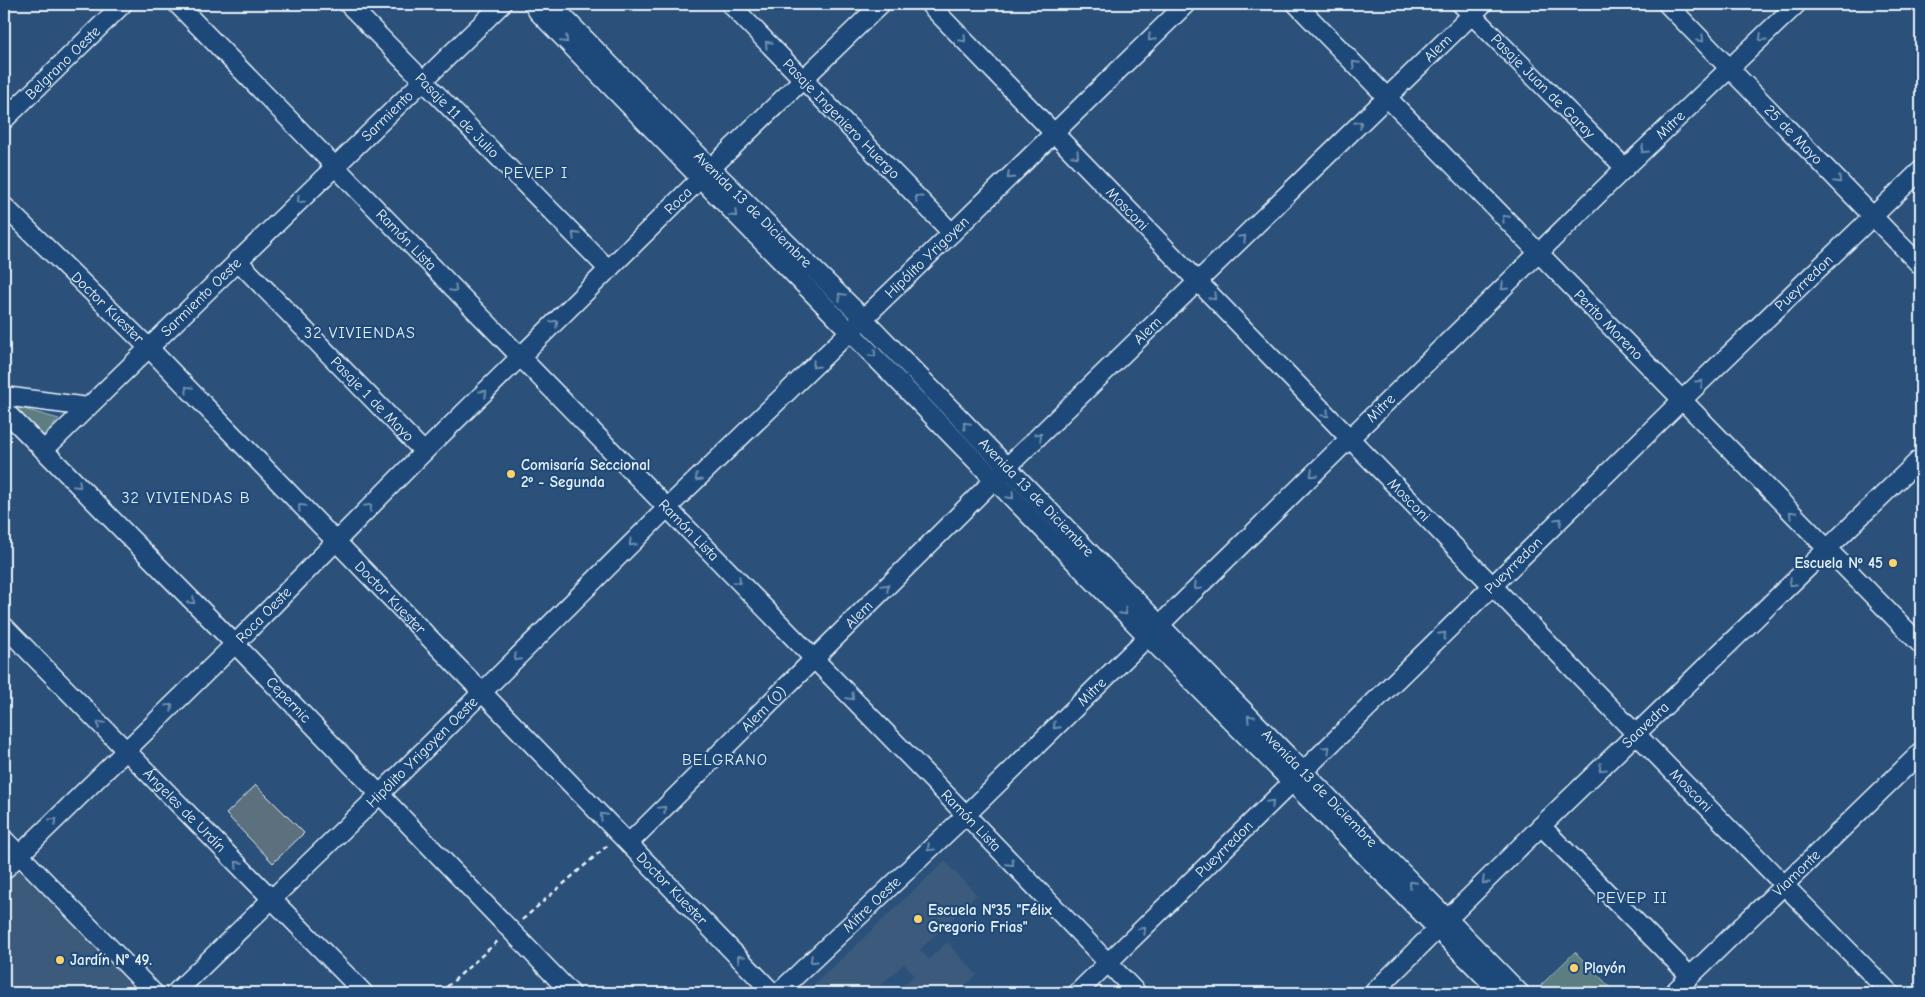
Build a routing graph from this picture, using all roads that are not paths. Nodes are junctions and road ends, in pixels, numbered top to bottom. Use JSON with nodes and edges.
{"nodes":[{"id":1,"x":123,"y":4,"type":"edge"},
{"id":2,"x":176,"y":4,"type":"edge"},
{"id":3,"x":348,"y":4,"type":"edge"},
{"id":4,"x":502,"y":4,"type":"edge"},
{"id":5,"x":533,"y":4,"type":"edge"},
{"id":6,"x":551,"y":4,"type":"edge"},
{"id":7,"x":730,"y":4,"type":"edge"},
{"id":8,"x":882,"y":4,"type":"edge"},
{"id":9,"x":929,"y":4,"type":"edge"},
{"id":10,"x":1186,"y":4,"type":"edge"},
{"id":11,"x":1296,"y":4,"type":"edge"},
{"id":12,"x":1667,"y":4,"type":"edge"},
{"id":13,"x":1797,"y":4,"type":"edge"},
{"id":14,"x":1472,"y":7,"type":"edge"},
{"id":15,"x":1730,"y":68,"type":"junction"},
{"id":16,"x":804,"y":80,"type":"junction"},
{"id":17,"x":423,"y":82,"type":"junction"},
{"id":18,"x":1386,"y":97,"type":"junction"},
{"id":19,"x":4,"y":120,"type":"edge"},
{"id":20,"x":1054,"y":133,"type":"junction"},
{"id":21,"x":335,"y":166,"type":"junction"},
{"id":22,"x":1625,"y":168,"type":"junction"},
{"id":23,"x":1921,"y":170,"type":"edge"},
{"id":24,"x":706,"y":174,"type":"junction"},
{"id":25,"x":4,"y":206,"type":"edge"},
{"id":26,"x":1873,"y":216,"type":"junction"},
{"id":27,"x":952,"y":234,"type":"junction"},
{"id":28,"x":1539,"y":253,"type":"junction"},
{"id":29,"x":238,"y":260,"type":"junction"},
{"id":30,"x":1921,"y":266,"type":"edge"},
{"id":31,"x":609,"y":270,"type":"junction"},
{"id":32,"x":1198,"y":282,"type":"junction"},
{"id":33,"x":863,"y":318,"type":"junction"},
{"id":34,"x":850,"y":331,"type":"junction"},
{"id":35,"x":148,"y":348,"type":"junction"},
{"id":36,"x":520,"y":357,"type":"junction"},
{"id":37,"x":4,"y":396,"type":"edge"},
{"id":38,"x":1682,"y":400,"type":"junction"},
{"id":39,"x":88,"y":407,"type":"junction"},
{"id":40,"x":4,"y":410,"type":"edge"},
{"id":41,"x":1350,"y":438,"type":"junction"},
{"id":42,"x":44,"y":450,"type":"junction"},
{"id":43,"x":424,"y":452,"type":"junction"},
{"id":44,"x":1921,"y":458,"type":"edge"},
{"id":45,"x":1001,"y":473,"type":"junction"},
{"id":46,"x":667,"y":508,"type":"junction"},
{"id":47,"x":335,"y":542,"type":"junction"},
{"id":48,"x":1826,"y":549,"type":"junction"},
{"id":49,"x":1493,"y":586,"type":"junction"},
{"id":50,"x":4,"y":626,"type":"edge"},
{"id":51,"x":1153,"y":630,"type":"junction"},
{"id":52,"x":235,"y":644,"type":"junction"},
{"id":53,"x":1921,"y":646,"type":"edge"},
{"id":54,"x":814,"y":659,"type":"junction"},
{"id":55,"x":482,"y":693,"type":"junction"},
{"id":56,"x":1637,"y":735,"type":"junction"},
{"id":57,"x":126,"y":750,"type":"junction"},
{"id":58,"x":1921,"y":752,"type":"edge"},
{"id":59,"x":1298,"y":777,"type":"junction"},
{"id":60,"x":379,"y":795,"type":"junction"},
{"id":61,"x":966,"y":815,"type":"junction"},
{"id":62,"x":1541,"y":826,"type":"junction"},
{"id":63,"x":625,"y":838,"type":"junction"},
{"id":64,"x":4,"y":839,"type":"edge"},
{"id":65,"x":19,"y":855,"type":"junction"},
{"id":66,"x":4,"y":870,"type":"edge"},
{"id":67,"x":1785,"y":886,"type":"junction"},
{"id":68,"x":273,"y":899,"type":"junction"},
{"id":69,"x":1442,"y":924,"type":"junction"},
{"id":70,"x":1108,"y":964,"type":"junction"},
{"id":71,"x":1690,"y":976,"type":"junction"},
{"id":72,"x":154,"y":993,"type":"edge"},
{"id":73,"x":175,"y":993,"type":"edge"},
{"id":74,"x":364,"y":993,"type":"edge"},
{"id":75,"x":571,"y":993,"type":"edge"},
{"id":76,"x":774,"y":993,"type":"edge"},
{"id":77,"x":778,"y":993,"type":"edge"},
{"id":78,"x":1077,"y":993,"type":"edge"},
{"id":79,"x":1137,"y":993,"type":"edge"},
{"id":80,"x":1372,"y":993,"type":"edge"},
{"id":81,"x":1501,"y":993,"type":"edge"},
{"id":82,"x":1520,"y":993,"type":"edge"},
{"id":83,"x":1673,"y":993,"type":"edge"},
{"id":84,"x":1890,"y":993,"type":"edge"}],
"edges":[{"from":1,"to":19,"type":"street","name":"Belgrano Oeste"},
{"from":2,"to":21,"type":"street","name":"Ramón Lista"},
{"from":3,"to":17,"type":"street","name":"Pasaje 11 de Julio"},
{"from":4,"to":17,"type":"street","name":"Sarmiento"},
{"from":5,"to":24,"type":"street","name":"Avenida 13 de Diciembre","one_way":true},
{"from":6,"to":24,"type":"street","name":"Avenida 13 de Diciembre"},
{"from":16,"to":7,"type":"street","name":"Pasaje Ingeniero Huergo","one_way":true},
{"from":8,"to":16,"type":"street","name":"Roca"},
{"from":9,"to":20,"type":"street","name":"Mosconi","one_way":true},
{"from":10,"to":20,"type":"street","name":"Hipólito Yrigoyen","one_way":true},
{"from":18,"to":11,"type":"street","name":"Perito Moreno","one_way":true},
{"from":12,"to":15,"type":"street","name":"25 de Mayo","one_way":true},
{"from":13,"to":15,"type":"street","name":"Mitre","one_way":true},
{"from":14,"to":18,"type":"street","name":"Alem"},
{"from":14,"to":22,"type":"street","name":"Pasaje Juan de Garay"},
{"from":15,"to":22,"type":"street","name":"Mitre","one_way":true},
{"from":15,"to":26,"type":"street","name":"25 de Mayo","one_way":true},
{"from":16,"to":24,"type":"street","name":"Roca"},
{"from":27,"to":16,"type":"street","name":"Pasaje Ingeniero Huergo","one_way":true},
{"from":17,"to":21,"type":"street","name":"Sarmiento"},
{"from":31,"to":17,"type":"street","name":"Pasaje 11 de Julio","one_way":true},
{"from":28,"to":18,"type":"street","name":"Perito Moreno","one_way":true},
{"from":32,"to":18,"type":"street","name":"Alem","one_way":true},
{"from":20,"to":27,"type":"street","name":"Hipólito Yrigoyen","one_way":true},
{"from":20,"to":32,"type":"street","name":"Mosconi","one_way":true},
{"from":21,"to":29,"type":"street","name":"Sarmiento Oeste","one_way":true},
{"from":21,"to":36,"type":"street","name":"Ramón Lista","one_way":true},
{"from":22,"to":28,"type":"street","name":"Mitre"},
{"from":23,"to":26,"type":"street","name":"Pueyrredon"},
{"from":24,"to":31,"type":"street","name":"Roca"},
{"from":33,"to":24,"type":"street","name":"Avenida 13 de Diciembre","one_way":true},
{"from":24,"to":34,"type":"street","name":"Avenida 13 de Diciembre","one_way":true},
{"from":25,"to":35,"type":"street","name":"Doctor Kuester"},
{"from":26,"to":30,"type":"street","name":"25 de Mayo"},
{"from":38,"to":26,"type":"street","name":"Pueyrredon","one_way":true},
{"from":27,"to":33,"type":"street","name":"Hipólito Yrigoyen"},
{"from":28,"to":38,"type":"street","name":"Perito Moreno"},
{"from":28,"to":41,"type":"street","name":"Mitre","one_way":true},
{"from":29,"to":35,"type":"street","name":"Sarmiento Oeste"},
{"from":29,"to":43,"type":"street","name":"Pasaje 1 de Mayo"},
{"from":36,"to":31,"type":"street","name":"Roca","one_way":true},
{"from":32,"to":41,"type":"street","name":"Mosconi","one_way":true},
{"from":45,"to":32,"type":"street","name":"Alem","one_way":true},
{"from":33,"to":34,"type":"street","name":"Hipólito Yrigoyen"},
{"from":45,"to":33,"type":"street","name":"Avenida 13 de Diciembre","one_way":true},
{"from":34,"to":45,"type":"street","name":"Avenida 13 de Diciembre","one_way":true},
{"from":34,"to":46,"type":"street","name":"Hipólito Yrigoyen","one_way":true},
{"from":35,"to":39,"type":"street","name":"Sarmiento Oeste"},
{"from":47,"to":35,"type":"street","name":"Doctor Kuester","one_way":true},
{"from":43,"to":36,"type":"street","name":"Roca Oeste","one_way":true},
{"from":36,"to":46,"type":"street","name":"Ramón Lista"},
{"from":37,"to":39,"type":"street"},
{"from":48,"to":38,"type":"street","name":"Perito Moreno","one_way":true},
{"from":49,"to":38,"type":"street","name":"Pueyrredon","one_way":true},
{"from":39,"to":42,"type":"street","name":"Sarmiento Oeste"},
{"from":40,"to":42,"type":"street","name":"Cepernic"},
{"from":41,"to":49,"type":"street","name":"Mosconi"},
{"from":41,"to":51,"type":"street","name":"Mitre","one_way":true},
{"from":42,"to":52,"type":"street","name":"Cepernic","one_way":true},
{"from":47,"to":43,"type":"street","name":"Roca Oeste","one_way":true},
{"from":44,"to":48,"type":"street","name":"Saavedra"},
{"from":45,"to":51,"type":"street","name":"Avenida 13 de Diciembre"},
{"from":54,"to":45,"type":"street","name":"Alem","one_way":true},
{"from":46,"to":54,"type":"street","name":"Ramón Lista","one_way":true},
{"from":46,"to":55,"type":"street","name":"Hipólito Yrigoyen Oeste","one_way":true},
{"from":47,"to":52,"type":"street","name":"Roca Oeste"},
{"from":47,"to":55,"type":"street","name":"Doctor Kuester"},
{"from":48,"to":53,"type":"street","name":"Perito Moreno"},
{"from":48,"to":56,"type":"street","name":"Saavedra","one_way":true},
{"from":49,"to":56,"type":"street","name":"Mosconi"},
{"from":59,"to":49,"type":"street","name":"Pueyrredon","one_way":true},
{"from":57,"to":50,"type":"street","name":"Ángeles de Urdín","one_way":true},
{"from":51,"to":59,"type":"street","name":"Avenida 13 de Diciembre"},
{"from":51,"to":61,"type":"street","name":"Mitre","one_way":true},
{"from":57,"to":52,"type":"street","name":"Roca Oeste","one_way":true},
{"from":52,"to":60,"type":"street","name":"Cepernic"},
{"from":54,"to":61,"type":"street","name":"Ramón Lista","one_way":true},
{"from":63,"to":54,"type":"street","name":"Alem (O)","one_way":true},
{"from":55,"to":60,"type":"street","name":"Hipólito Yrigoyen Oeste"},
{"from":63,"to":55,"type":"street","name":"Doctor Kuester","one_way":true},
{"from":56,"to":62,"type":"street","name":"Saavedra","one_way":true},
{"from":56,"to":67,"type":"street","name":"Mosconi"},
{"from":65,"to":57,"type":"street","name":"Roca Oeste","one_way":true},
{"from":68,"to":57,"type":"street","name":"Ángeles de Urdín","one_way":true},
{"from":58,"to":67,"type":"street","name":"Viamonte"},
{"from":59,"to":69,"type":"street","name":"Avenida 13 de Diciembre"},
{"from":70,"to":59,"type":"street","name":"Pueyrredon","one_way":true},
{"from":60,"to":68,"type":"street","name":"Hipólito Yrigoyen Oeste"},
{"from":60,"to":75,"type":"street","name":"Cepernic"},
{"from":61,"to":70,"type":"street","name":"Ramón Lista","one_way":true},
{"from":61,"to":77,"type":"street","name":"Mitre Oeste","one_way":true},
{"from":62,"to":69,"type":"street","name":"Saavedra","one_way":true},
{"from":62,"to":71,"type":"street"},
{"from":76,"to":63,"type":"street","name":"Doctor Kuester","one_way":true},
{"from":64,"to":65,"type":"street"},
{"from":65,"to":66,"type":"street","name":"Roca Oeste"},
{"from":65,"to":72,"type":"street"},
{"from":67,"to":71,"type":"street","name":"Viamonte"},
{"from":67,"to":84,"type":"street","name":"Mosconi"},
{"from":68,"to":73,"type":"street","name":"Hipólito Yrigoyen Oeste"},
{"from":68,"to":74,"type":"street","name":"Ángeles de Urdín"},
{"from":69,"to":80,"type":"street","name":"Saavedra"},
{"from":69,"to":81,"type":"street","name":"Avenida 13 de Diciembre"},
{"from":69,"to":82,"type":"street","name":"Avenida 13 de Diciembre"},
{"from":70,"to":78,"type":"street","name":"Pueyrredon"},
{"from":70,"to":79,"type":"street","name":"Ramón Lista"},
{"from":71,"to":83,"type":"street","name":"Viamonte"}]}
